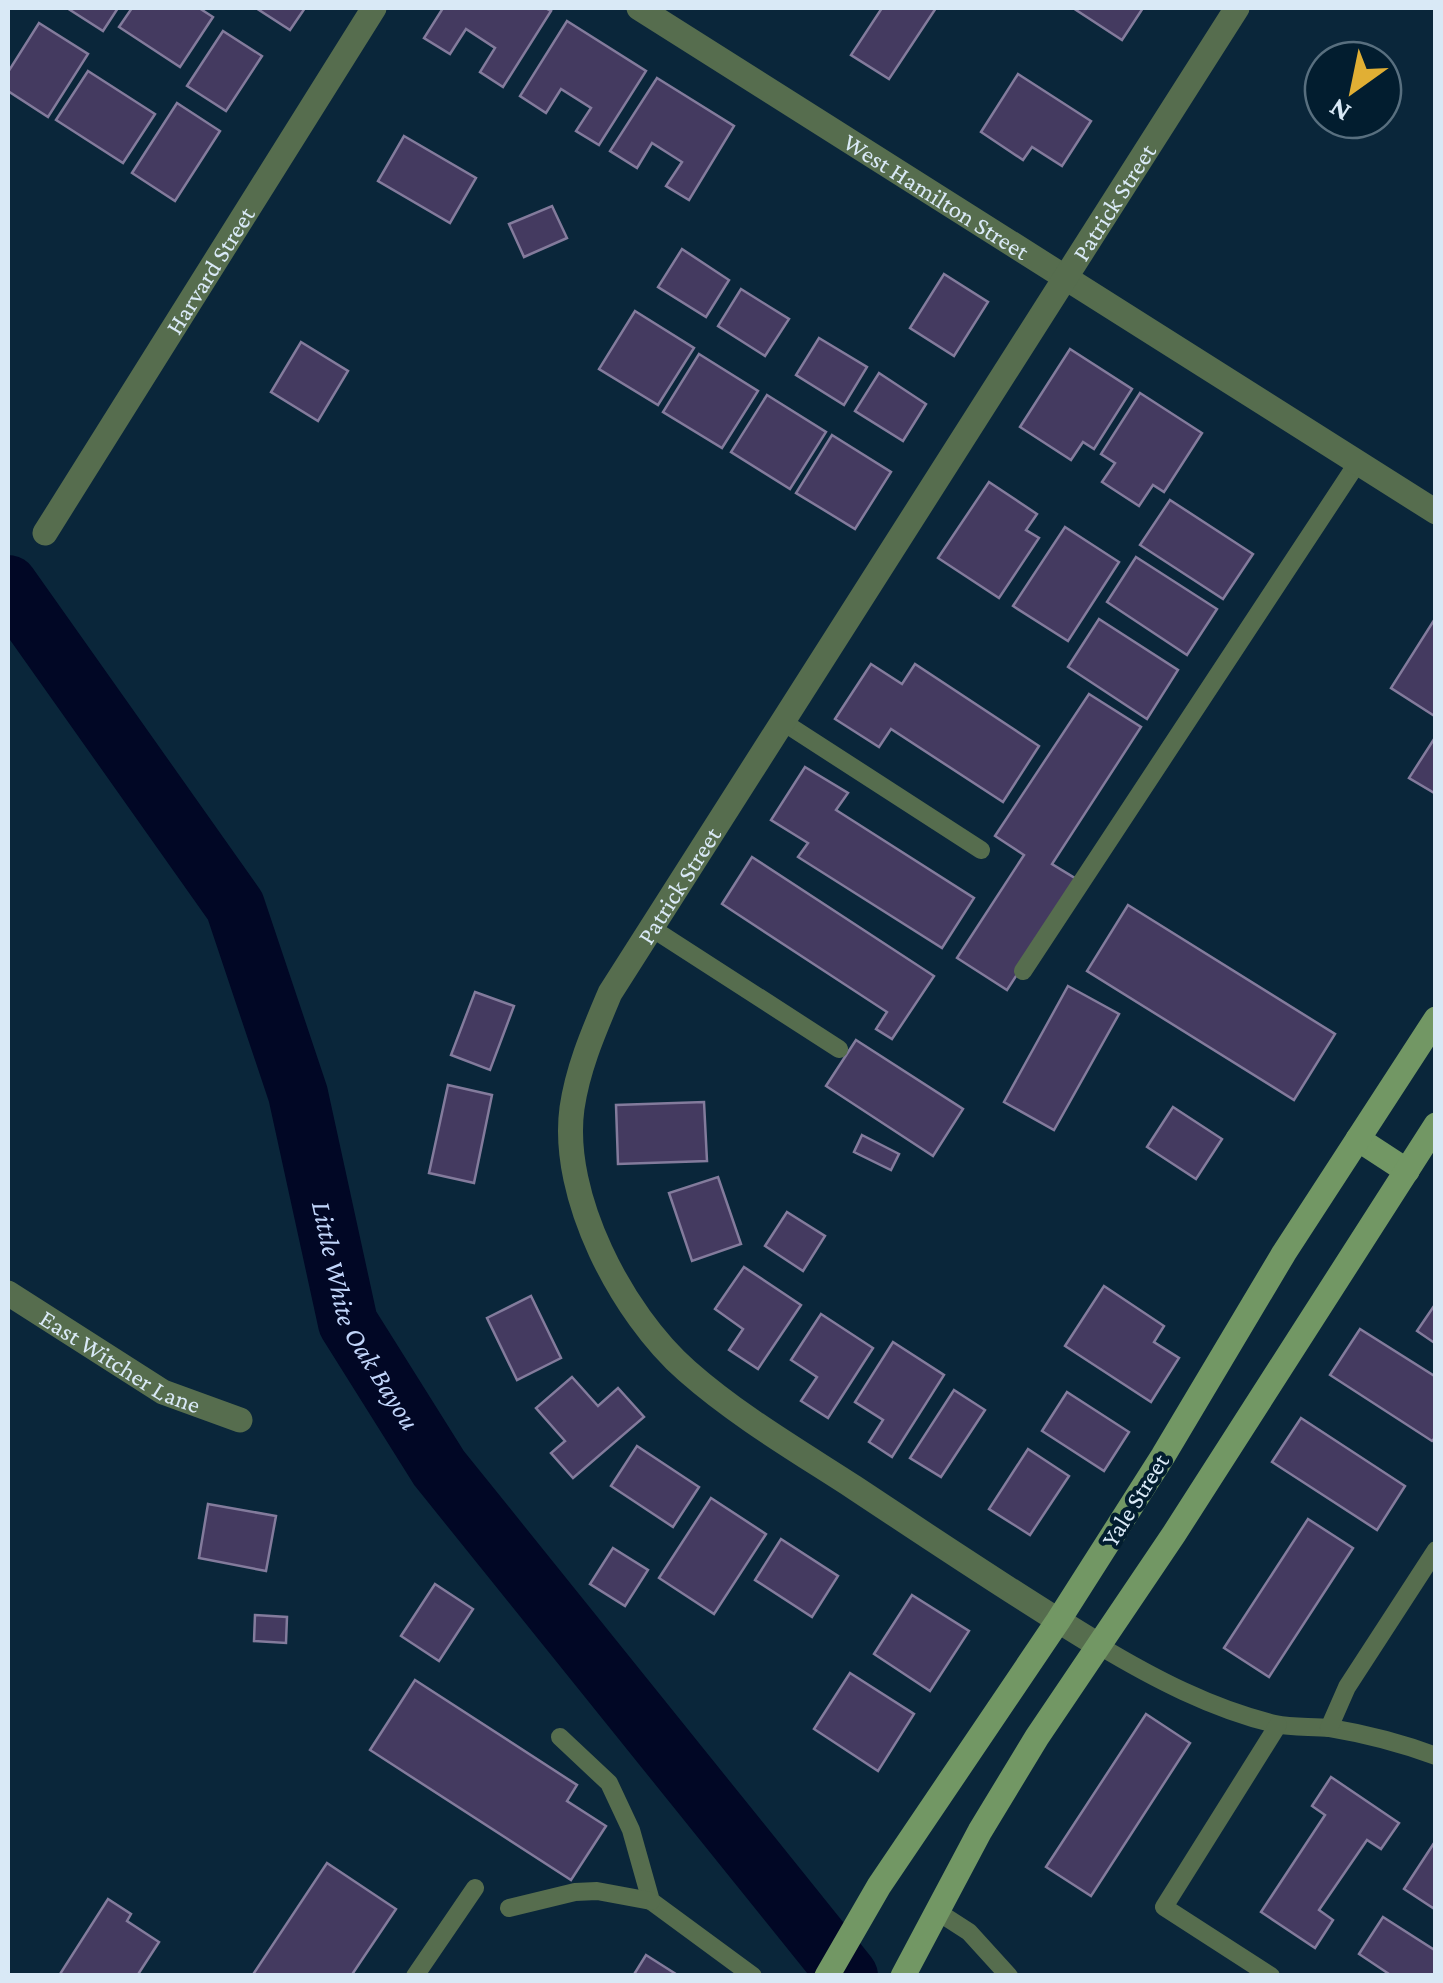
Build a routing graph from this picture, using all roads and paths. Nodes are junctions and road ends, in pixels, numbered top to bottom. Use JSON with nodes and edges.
{"nodes":[{"id":1,"x":374,"y":8,"type":"edge"},
{"id":2,"x":639,"y":8,"type":"edge"},
{"id":3,"x":1237,"y":8,"type":"edge"},
{"id":4,"x":1067,"y":279,"type":"junction"},
{"id":5,"x":1358,"y":462,"type":"junction"},
{"id":6,"x":1436,"y":512,"type":"edge"},
{"id":7,"x":46,"y":533,"type":"dead end"},
{"id":8,"x":784,"y":722,"type":"junction"},
{"id":9,"x":981,"y":850,"type":"dead end"},
{"id":10,"x":653,"y":929,"type":"junction"},
{"id":11,"x":1024,"y":971,"type":"dead end"},
{"id":12,"x":1436,"y":1019,"type":"edge"},
{"id":13,"x":839,"y":1049,"type":"dead end"},
{"id":14,"x":1436,"y":1125,"type":"edge"},
{"id":15,"x":1358,"y":1138,"type":"junction"},
{"id":16,"x":1408,"y":1171,"type":"junction"},
{"id":17,"x":8,"y":1293,"type":"edge"},
{"id":18,"x":240,"y":1420,"type":"dead end"},
{"id":19,"x":1436,"y":1550,"type":"edge"},
{"id":20,"x":1058,"y":1621,"type":"junction"},
{"id":21,"x":1098,"y":1645,"type":"junction"},
{"id":22,"x":1278,"y":1724,"type":"junction"},
{"id":23,"x":1329,"y":1728,"type":"junction"},
{"id":24,"x":560,"y":1737,"type":"dead end"},
{"id":25,"x":1436,"y":1756,"type":"edge"},
{"id":26,"x":474,"y":1888,"type":"dead end"},
{"id":27,"x":651,"y":1901,"type":"junction"},
{"id":28,"x":509,"y":1908,"type":"dead end"},
{"id":29,"x":938,"y":1912,"type":"junction"},
{"id":30,"x":414,"y":1976,"type":"edge"},
{"id":31,"x":753,"y":1976,"type":"edge"},
{"id":32,"x":826,"y":1976,"type":"edge"},
{"id":33,"x":903,"y":1976,"type":"edge"},
{"id":34,"x":1009,"y":1976,"type":"edge"},
{"id":35,"x":1272,"y":1976,"type":"edge"}],
"edges":[{"from":1,"to":7,"type":"street","name":"Harvard Street"},
{"from":2,"to":4,"type":"street","name":"West Hamilton Street"},
{"from":3,"to":4,"type":"street","name":"Patrick Street"},
{"from":4,"to":5,"type":"street","name":"West Hamilton Street"},
{"from":4,"to":8,"type":"street","name":"Patrick Street"},
{"from":5,"to":6,"type":"street","name":"West Hamilton Street"},
{"from":5,"to":11,"type":"lane"},
{"from":8,"to":9,"type":"lane"},
{"from":8,"to":10,"type":"street","name":"Patrick Street"},
{"from":10,"to":13,"type":"lane"},
{"from":10,"to":20,"type":"street","name":"Patrick Street"},
{"from":12,"to":15,"type":"main road","name":"Yale Street"},
{"from":14,"to":16,"type":"main road","name":"Yale Street"},
{"from":15,"to":16,"type":"main road"},
{"from":15,"to":20,"type":"main road","name":"Yale Street"},
{"from":16,"to":21,"type":"main road","name":"Yale Street"},
{"from":17,"to":18,"type":"street","name":"East Witcher Lane"},
{"from":19,"to":23,"type":"lane"},
{"from":20,"to":21,"type":"street","name":"Patrick Street"},
{"from":20,"to":32,"type":"main road","name":"Yale Street"},
{"from":21,"to":22,"type":"lane"},
{"from":21,"to":29,"type":"main road","name":"Yale Street"},
{"from":22,"to":23,"type":"lane"},
{"from":22,"to":35,"type":"lane"},
{"from":23,"to":25,"type":"lane"},
{"from":24,"to":27,"type":"lane"},
{"from":26,"to":30,"type":"lane"},
{"from":27,"to":28,"type":"lane"},
{"from":27,"to":31,"type":"lane"},
{"from":29,"to":33,"type":"main road","name":"Yale Street"},
{"from":29,"to":34,"type":"lane"}]}
